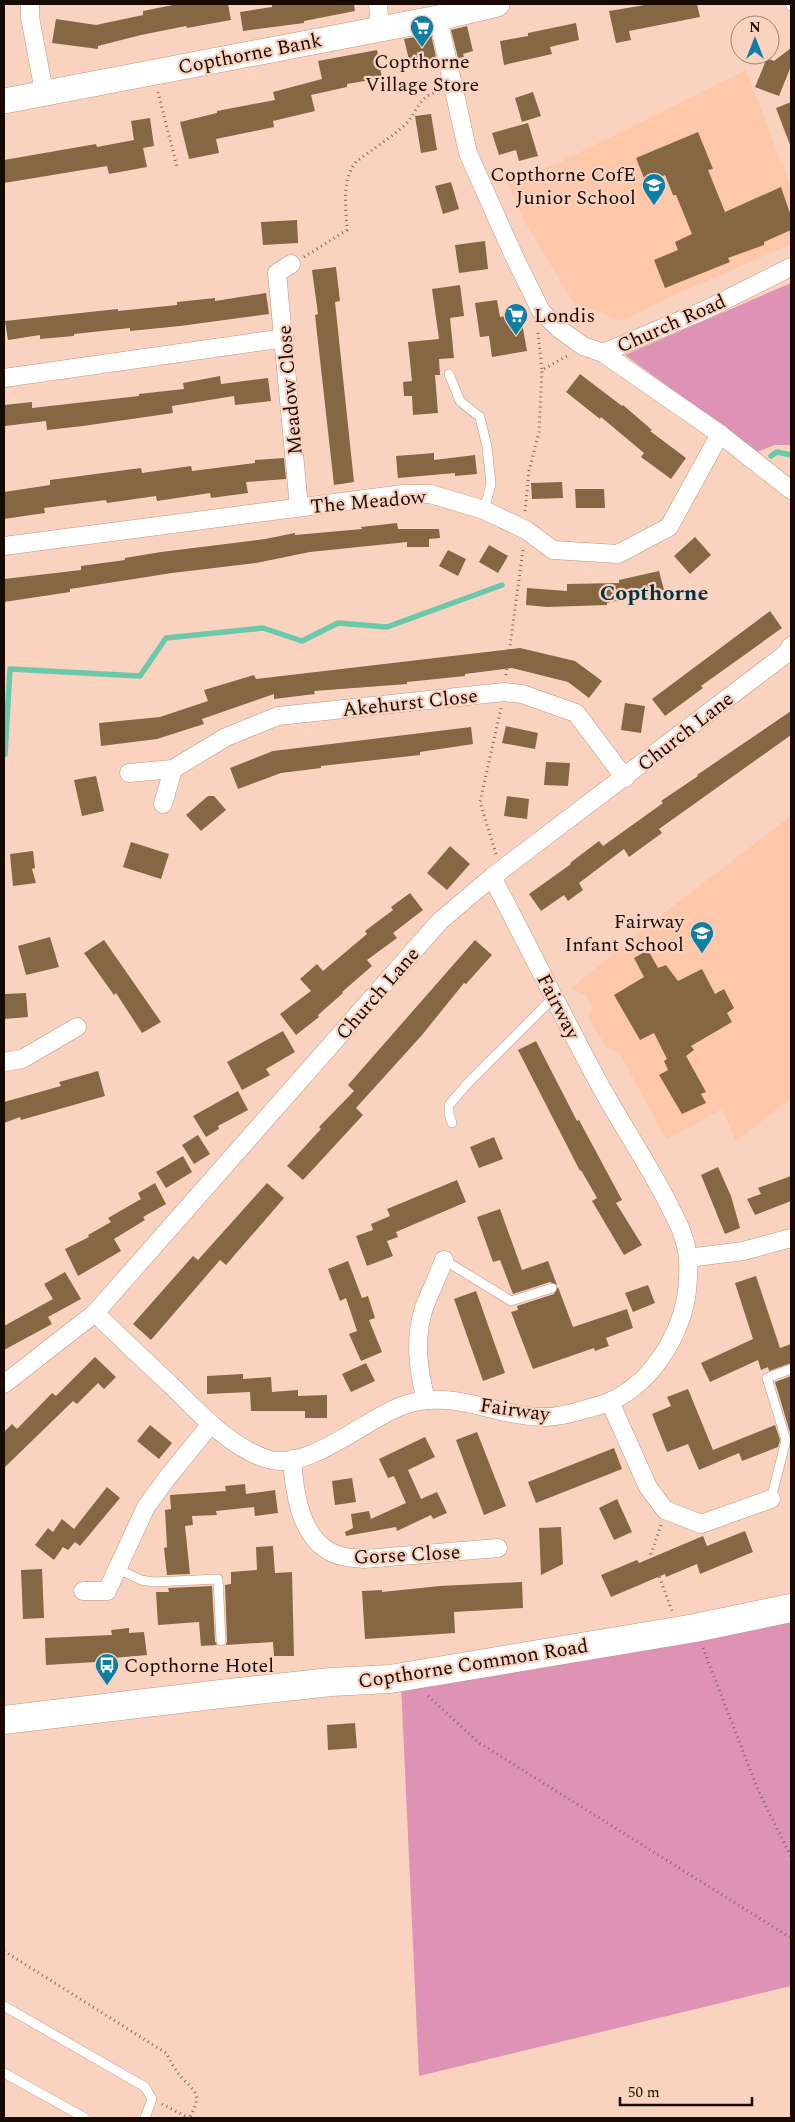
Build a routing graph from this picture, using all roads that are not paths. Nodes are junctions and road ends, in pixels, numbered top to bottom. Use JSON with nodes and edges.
{"nodes":[{"id":1,"x":30,"y":4,"type":"edge"},
{"id":2,"x":497,"y":4,"type":"edge"},
{"id":3,"x":379,"y":16,"type":"edge"},
{"id":4,"x":438,"y":18,"type":"junction"},
{"id":5,"x":44,"y":92,"type":"junction"},
{"id":6,"x":4,"y":101,"type":"edge"},
{"id":7,"x":791,"y":267,"type":"edge"},
{"id":8,"x":279,"y":268,"type":"road end"},
{"id":9,"x":285,"y":338,"type":"junction"},
{"id":10,"x":603,"y":353,"type":"junction"},
{"id":11,"x":449,"y":374,"type":"dead end"},
{"id":12,"x":4,"y":378,"type":"edge"},
{"id":13,"x":720,"y":434,"type":"junction"},
{"id":14,"x":791,"y":490,"type":"edge"},
{"id":15,"x":299,"y":507,"type":"junction"},
{"id":16,"x":484,"y":510,"type":"junction"},
{"id":17,"x":4,"y":546,"type":"edge"},
{"id":18,"x":791,"y":646,"type":"edge"},
{"id":19,"x":173,"y":769,"type":"junction"},
{"id":20,"x":129,"y":773,"type":"dead end"},
{"id":21,"x":624,"y":778,"type":"junction"},
{"id":22,"x":163,"y":804,"type":"dead end"},
{"id":23,"x":498,"y":872,"type":"junction"},
{"id":24,"x":554,"y":997,"type":"junction"},
{"id":25,"x":77,"y":1027,"type":"dead end"},
{"id":26,"x":4,"y":1062,"type":"edge"},
{"id":27,"x":452,"y":1123,"type":"dead end"},
{"id":28,"x":791,"y":1238,"type":"edge"},
{"id":29,"x":688,"y":1258,"type":"junction"},
{"id":30,"x":444,"y":1260,"type":"joint"},
{"id":31,"x":552,"y":1288,"type":"dead end"},
{"id":32,"x":95,"y":1313,"type":"junction"},
{"id":33,"x":791,"y":1369,"type":"edge"},
{"id":34,"x":4,"y":1384,"type":"edge"},
{"id":35,"x":426,"y":1400,"type":"junction"},
{"id":36,"x":610,"y":1402,"type":"junction"},
{"id":37,"x":211,"y":1424,"type":"junction"},
{"id":38,"x":292,"y":1459,"type":"junction"},
{"id":39,"x":771,"y":1499,"type":"joint"},
{"id":40,"x":498,"y":1548,"type":"dead end"},
{"id":41,"x":118,"y":1569,"type":"junction"},
{"id":42,"x":83,"y":1591,"type":"dead end"},
{"id":43,"x":791,"y":1608,"type":"edge"},
{"id":44,"x":221,"y":1641,"type":"dead end"},
{"id":45,"x":4,"y":1720,"type":"edge"},
{"id":46,"x":4,"y":2006,"type":"edge"},
{"id":47,"x":4,"y":2073,"type":"edge"},
{"id":48,"x":85,"y":2118,"type":"edge"},
{"id":49,"x":145,"y":2118,"type":"edge"}],
"edges":[{"from":1,"to":5,"type":"street"},
{"from":2,"to":4,"type":"street","name":"Copthorne Bank"},
{"from":3,"to":4,"type":"street","name":"Copthorne Bank"},
{"from":3,"to":5,"type":"street","name":"Copthorne Bank"},
{"from":4,"to":10,"type":"street","name":"Church Road"},
{"from":5,"to":6,"type":"street","name":"Copthorne Bank"},
{"from":7,"to":10,"type":"street","name":"Church Road"},
{"from":8,"to":9,"type":"street","name":"Meadow Close"},
{"from":9,"to":12,"type":"street"},
{"from":9,"to":15,"type":"street","name":"Meadow Close"},
{"from":10,"to":13,"type":"street"},
{"from":11,"to":16,"type":"lane"},
{"from":13,"to":14,"type":"street"},
{"from":13,"to":16,"type":"street","name":"The Meadow"},
{"from":15,"to":16,"type":"street","name":"The Meadow"},
{"from":15,"to":17,"type":"street","name":"The Meadow"},
{"from":18,"to":21,"type":"street","name":"Church Lane"},
{"from":19,"to":20,"type":"street","name":"Akehurst Close"},
{"from":19,"to":21,"type":"street","name":"Akehurst Close"},
{"from":19,"to":22,"type":"street"},
{"from":21,"to":23,"type":"street","name":"Church Lane"},
{"from":23,"to":24,"type":"street","name":"Fairway"},
{"from":23,"to":32,"type":"street","name":"Church Lane"},
{"from":24,"to":27,"type":"lane"},
{"from":24,"to":29,"type":"street","name":"Fairway"},
{"from":25,"to":26,"type":"street"},
{"from":28,"to":29,"type":"street"},
{"from":29,"to":36,"type":"street","name":"Fairway"},
{"from":30,"to":31,"type":"lane"},
{"from":30,"to":35,"type":"street"},
{"from":32,"to":34,"type":"street","name":"Church Lane"},
{"from":32,"to":37,"type":"street","name":"Fairway"},
{"from":33,"to":39,"type":"lane"},
{"from":35,"to":36,"type":"street","name":"Fairway"},
{"from":35,"to":38,"type":"street","name":"Fairway"},
{"from":36,"to":39,"type":"street"},
{"from":37,"to":38,"type":"street","name":"Fairway"},
{"from":37,"to":41,"type":"street"},
{"from":38,"to":40,"type":"street","name":"Gorse Close"},
{"from":41,"to":42,"type":"street"},
{"from":41,"to":44,"type":"lane"},
{"from":43,"to":45,"type":"highway","name":"Copthorne Common Road"},
{"from":46,"to":49,"type":"lane"},
{"from":47,"to":48,"type":"lane"}]}
